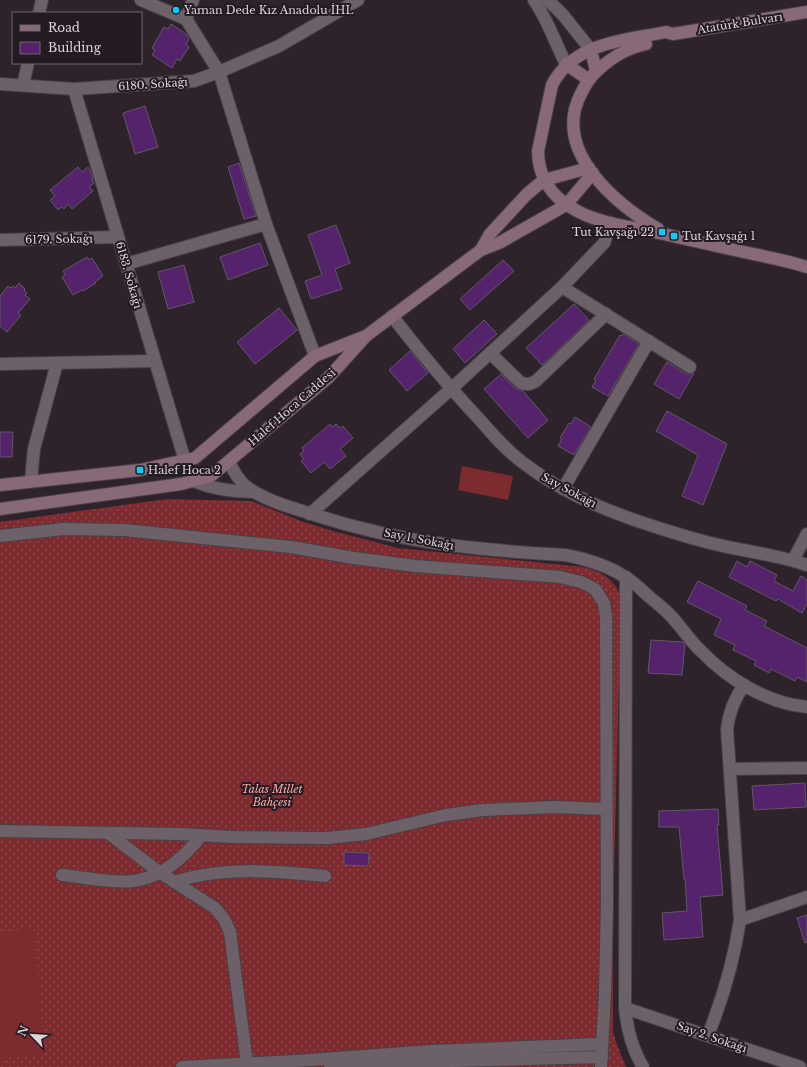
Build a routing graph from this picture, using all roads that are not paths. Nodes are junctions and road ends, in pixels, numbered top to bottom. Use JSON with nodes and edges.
{"nodes":[{"id":1,"x":42,"y":0,"type":"edge"},
{"id":2,"x":141,"y":0,"type":"edge"},
{"id":3,"x":193,"y":0,"type":"edge"},
{"id":4,"x":358,"y":0,"type":"edge"},
{"id":5,"x":534,"y":0,"type":"edge"},
{"id":6,"x":548,"y":0,"type":"edge"},
{"id":7,"x":39,"y":12,"type":"edge"},
{"id":8,"x":807,"y":12,"type":"edge"},
{"id":9,"x":186,"y":19,"type":"junction"},
{"id":10,"x":673,"y":34,"type":"junction"},
{"id":11,"x":591,"y":50,"type":"junction"},
{"id":12,"x":28,"y":64,"type":"edge"},
{"id":13,"x":566,"y":64,"type":"junction"},
{"id":14,"x":219,"y":72,"type":"junction"},
{"id":15,"x":593,"y":76,"type":"junction"},
{"id":16,"x":0,"y":84,"type":"edge"},
{"id":17,"x":23,"y":85,"type":"junction"},
{"id":18,"x":74,"y":89,"type":"junction"},
{"id":19,"x":591,"y":171,"type":"junction"},
{"id":20,"x":544,"y":180,"type":"junction"},
{"id":21,"x":566,"y":204,"type":"junction"},
{"id":22,"x":611,"y":223,"type":"junction"},
{"id":23,"x":266,"y":224,"type":"junction"},
{"id":24,"x":674,"y":236,"type":"junction"},
{"id":25,"x":118,"y":237,"type":"junction"},
{"id":26,"x":0,"y":240,"type":"edge"},
{"id":27,"x":481,"y":250,"type":"junction"},
{"id":28,"x":806,"y":263,"type":"edge"},
{"id":29,"x":126,"y":264,"type":"junction"},
{"id":30,"x":562,"y":286,"type":"junction"},
{"id":31,"x":606,"y":314,"type":"junction"},
{"id":32,"x":392,"y":316,"type":"junction"},
{"id":33,"x":366,"y":336,"type":"junction"},
{"id":34,"x":649,"y":341,"type":"junction"},
{"id":35,"x":490,"y":353,"type":"junction"},
{"id":36,"x":315,"y":356,"type":"junction"},
{"id":37,"x":154,"y":361,"type":"junction"},
{"id":38,"x":57,"y":363,"type":"junction"},
{"id":39,"x":0,"y":364,"type":"edge"},
{"id":40,"x":690,"y":367,"type":"dead end"},
{"id":41,"x":451,"y":389,"type":"junction"},
{"id":42,"x":185,"y":461,"type":"junction"},
{"id":43,"x":229,"y":461,"type":"junction"},
{"id":44,"x":32,"y":481,"type":"junction"},
{"id":45,"x":193,"y":481,"type":"junction"},
{"id":46,"x":0,"y":485,"type":"edge"},
{"id":47,"x":563,"y":489,"type":"junction"},
{"id":48,"x":253,"y":492,"type":"junction"},
{"id":49,"x":0,"y":509,"type":"edge"},
{"id":50,"x":310,"y":514,"type":"junction"},
{"id":51,"x":807,"y":534,"type":"edge"},
{"id":52,"x":0,"y":536,"type":"edge"},
{"id":53,"x":793,"y":560,"type":"junction"},
{"id":54,"x":807,"y":565,"type":"edge"},
{"id":55,"x":626,"y":577,"type":"junction"},
{"id":56,"x":744,"y":686,"type":"junction"},
{"id":57,"x":807,"y":707,"type":"edge"},
{"id":58,"x":807,"y":768,"type":"edge"},
{"id":59,"x":730,"y":770,"type":"junction"},
{"id":60,"x":607,"y":809,"type":"junction"},
{"id":61,"x":0,"y":831,"type":"edge"},
{"id":62,"x":108,"y":833,"type":"junction"},
{"id":63,"x":201,"y":836,"type":"junction"},
{"id":64,"x":159,"y":872,"type":"junction"},
{"id":65,"x":62,"y":876,"type":"dead end"},
{"id":66,"x":325,"y":876,"type":"dead end"},
{"id":67,"x":174,"y":882,"type":"junction"},
{"id":68,"x":807,"y":897,"type":"edge"},
{"id":69,"x":740,"y":920,"type":"junction"},
{"id":70,"x":624,"y":1008,"type":"junction"},
{"id":71,"x":708,"y":1035,"type":"junction"},
{"id":72,"x":602,"y":1044,"type":"junction"},
{"id":73,"x":602,"y":1062,"type":"edge"},
{"id":74,"x":247,"y":1064,"type":"junction"},
{"id":75,"x":501,"y":1064,"type":"edge"},
{"id":76,"x":352,"y":1066,"type":"edge"},
{"id":77,"x":182,"y":1067,"type":"edge"},
{"id":78,"x":330,"y":1067,"type":"edge"},
{"id":79,"x":644,"y":1067,"type":"edge"},
{"id":80,"x":800,"y":1067,"type":"edge"}],
"edges":[{"from":1,"to":7,"type":"street"},
{"from":2,"to":9,"type":"street"},
{"from":3,"to":9,"type":"street"},
{"from":4,"to":14,"type":"street","name":"6180. Sokağı"},
{"from":5,"to":13,"type":"street"},
{"from":6,"to":11,"type":"street"},
{"from":8,"to":10,"type":"main road","name":"Atatürk Bulvarı"},
{"from":9,"to":14,"type":"street"},
{"from":10,"to":11,"type":"main road"},
{"from":10,"to":15,"type":"main road"},
{"from":11,"to":13,"type":"main road"},
{"from":11,"to":15,"type":"main road"},
{"from":12,"to":17,"type":"street"},
{"from":13,"to":15,"type":"main road"},
{"from":13,"to":20,"type":"main road"},
{"from":14,"to":18,"type":"street","name":"6180. Sokağı"},
{"from":14,"to":23,"type":"street"},
{"from":15,"to":19,"type":"main road"},
{"from":16,"to":17,"type":"street","name":"6180. Sokağı"},
{"from":17,"to":18,"type":"street","name":"6180. Sokağı"},
{"from":18,"to":25,"type":"street","name":"6183. Sokağı"},
{"from":19,"to":20,"type":"main road"},
{"from":19,"to":21,"type":"main road"},
{"from":19,"to":24,"type":"main road"},
{"from":20,"to":21,"type":"main road"},
{"from":20,"to":27,"type":"main road"},
{"from":21,"to":22,"type":"main road"},
{"from":21,"to":27,"type":"main road"},
{"from":22,"to":24,"type":"main road"},
{"from":22,"to":30,"type":"street"},
{"from":23,"to":29,"type":"street"},
{"from":23,"to":36,"type":"street"},
{"from":24,"to":28,"type":"main road"},
{"from":25,"to":26,"type":"street","name":"6179. Sokağı"},
{"from":25,"to":29,"type":"street","name":"6183. Sokağı"},
{"from":27,"to":32,"type":"main road"},
{"from":29,"to":37,"type":"street","name":"6183. Sokağı"},
{"from":30,"to":31,"type":"street"},
{"from":30,"to":35,"type":"street"},
{"from":31,"to":34,"type":"street"},
{"from":31,"to":35,"type":"street"},
{"from":32,"to":33,"type":"main road"},
{"from":32,"to":41,"type":"street","name":"Say Sokağı"},
{"from":33,"to":36,"type":"main road","name":"Halef Hoca Caddesi"},
{"from":33,"to":43,"type":"main road","name":"Halef Hoca Caddesi"},
{"from":34,"to":40,"type":"street"},
{"from":34,"to":47,"type":"street"},
{"from":35,"to":41,"type":"street"},
{"from":36,"to":42,"type":"main road","name":"Halef Hoca Caddesi"},
{"from":37,"to":38,"type":"street"},
{"from":37,"to":42,"type":"street","name":"6183. Sokağı"},
{"from":38,"to":39,"type":"street"},
{"from":38,"to":44,"type":"street"},
{"from":41,"to":47,"type":"street","name":"Say Sokağı"},
{"from":41,"to":50,"type":"street"},
{"from":42,"to":44,"type":"main road","name":"Halef Hoca Caddesi"},
{"from":43,"to":45,"type":"main road","name":"Halef Hoca Caddesi"},
{"from":43,"to":48,"type":"street","name":"Say 1. Sokağı"},
{"from":44,"to":46,"type":"main road","name":"Halef Hoca Caddesi"},
{"from":45,"to":48,"type":"street"},
{"from":45,"to":49,"type":"main road","name":"Halef Hoca Caddesi"},
{"from":47,"to":53,"type":"street","name":"Say Sokağı"},
{"from":48,"to":50,"type":"street","name":"Say 1. Sokağı"},
{"from":50,"to":55,"type":"street","name":"Say 1. Sokağı"},
{"from":51,"to":53,"type":"street"},
{"from":52,"to":60,"type":"street"},
{"from":53,"to":54,"type":"street","name":"Say Sokağı"},
{"from":55,"to":56,"type":"street","name":"Say 1. Sokağı"},
{"from":55,"to":70,"type":"street"},
{"from":56,"to":57,"type":"street","name":"Say 1. Sokağı"},
{"from":56,"to":59,"type":"street"},
{"from":58,"to":59,"type":"street"},
{"from":59,"to":69,"type":"street"},
{"from":60,"to":63,"type":"street"},
{"from":60,"to":72,"type":"street"},
{"from":61,"to":62,"type":"street"},
{"from":62,"to":63,"type":"street"},
{"from":62,"to":64,"type":"street"},
{"from":63,"to":64,"type":"street"},
{"from":64,"to":65,"type":"street"},
{"from":64,"to":67,"type":"street"},
{"from":66,"to":67,"type":"street"},
{"from":67,"to":74,"type":"street"},
{"from":68,"to":69,"type":"street"},
{"from":69,"to":71,"type":"street"},
{"from":70,"to":71,"type":"street","name":"Say 2. Sokağı"},
{"from":70,"to":79,"type":"street"},
{"from":71,"to":80,"type":"street","name":"Say 2. Sokağı"},
{"from":72,"to":73,"type":"street"},
{"from":72,"to":74,"type":"street"},
{"from":73,"to":75,"type":"street"},
{"from":74,"to":77,"type":"street"},
{"from":75,"to":76,"type":"street"},
{"from":76,"to":78,"type":"street"}]}
